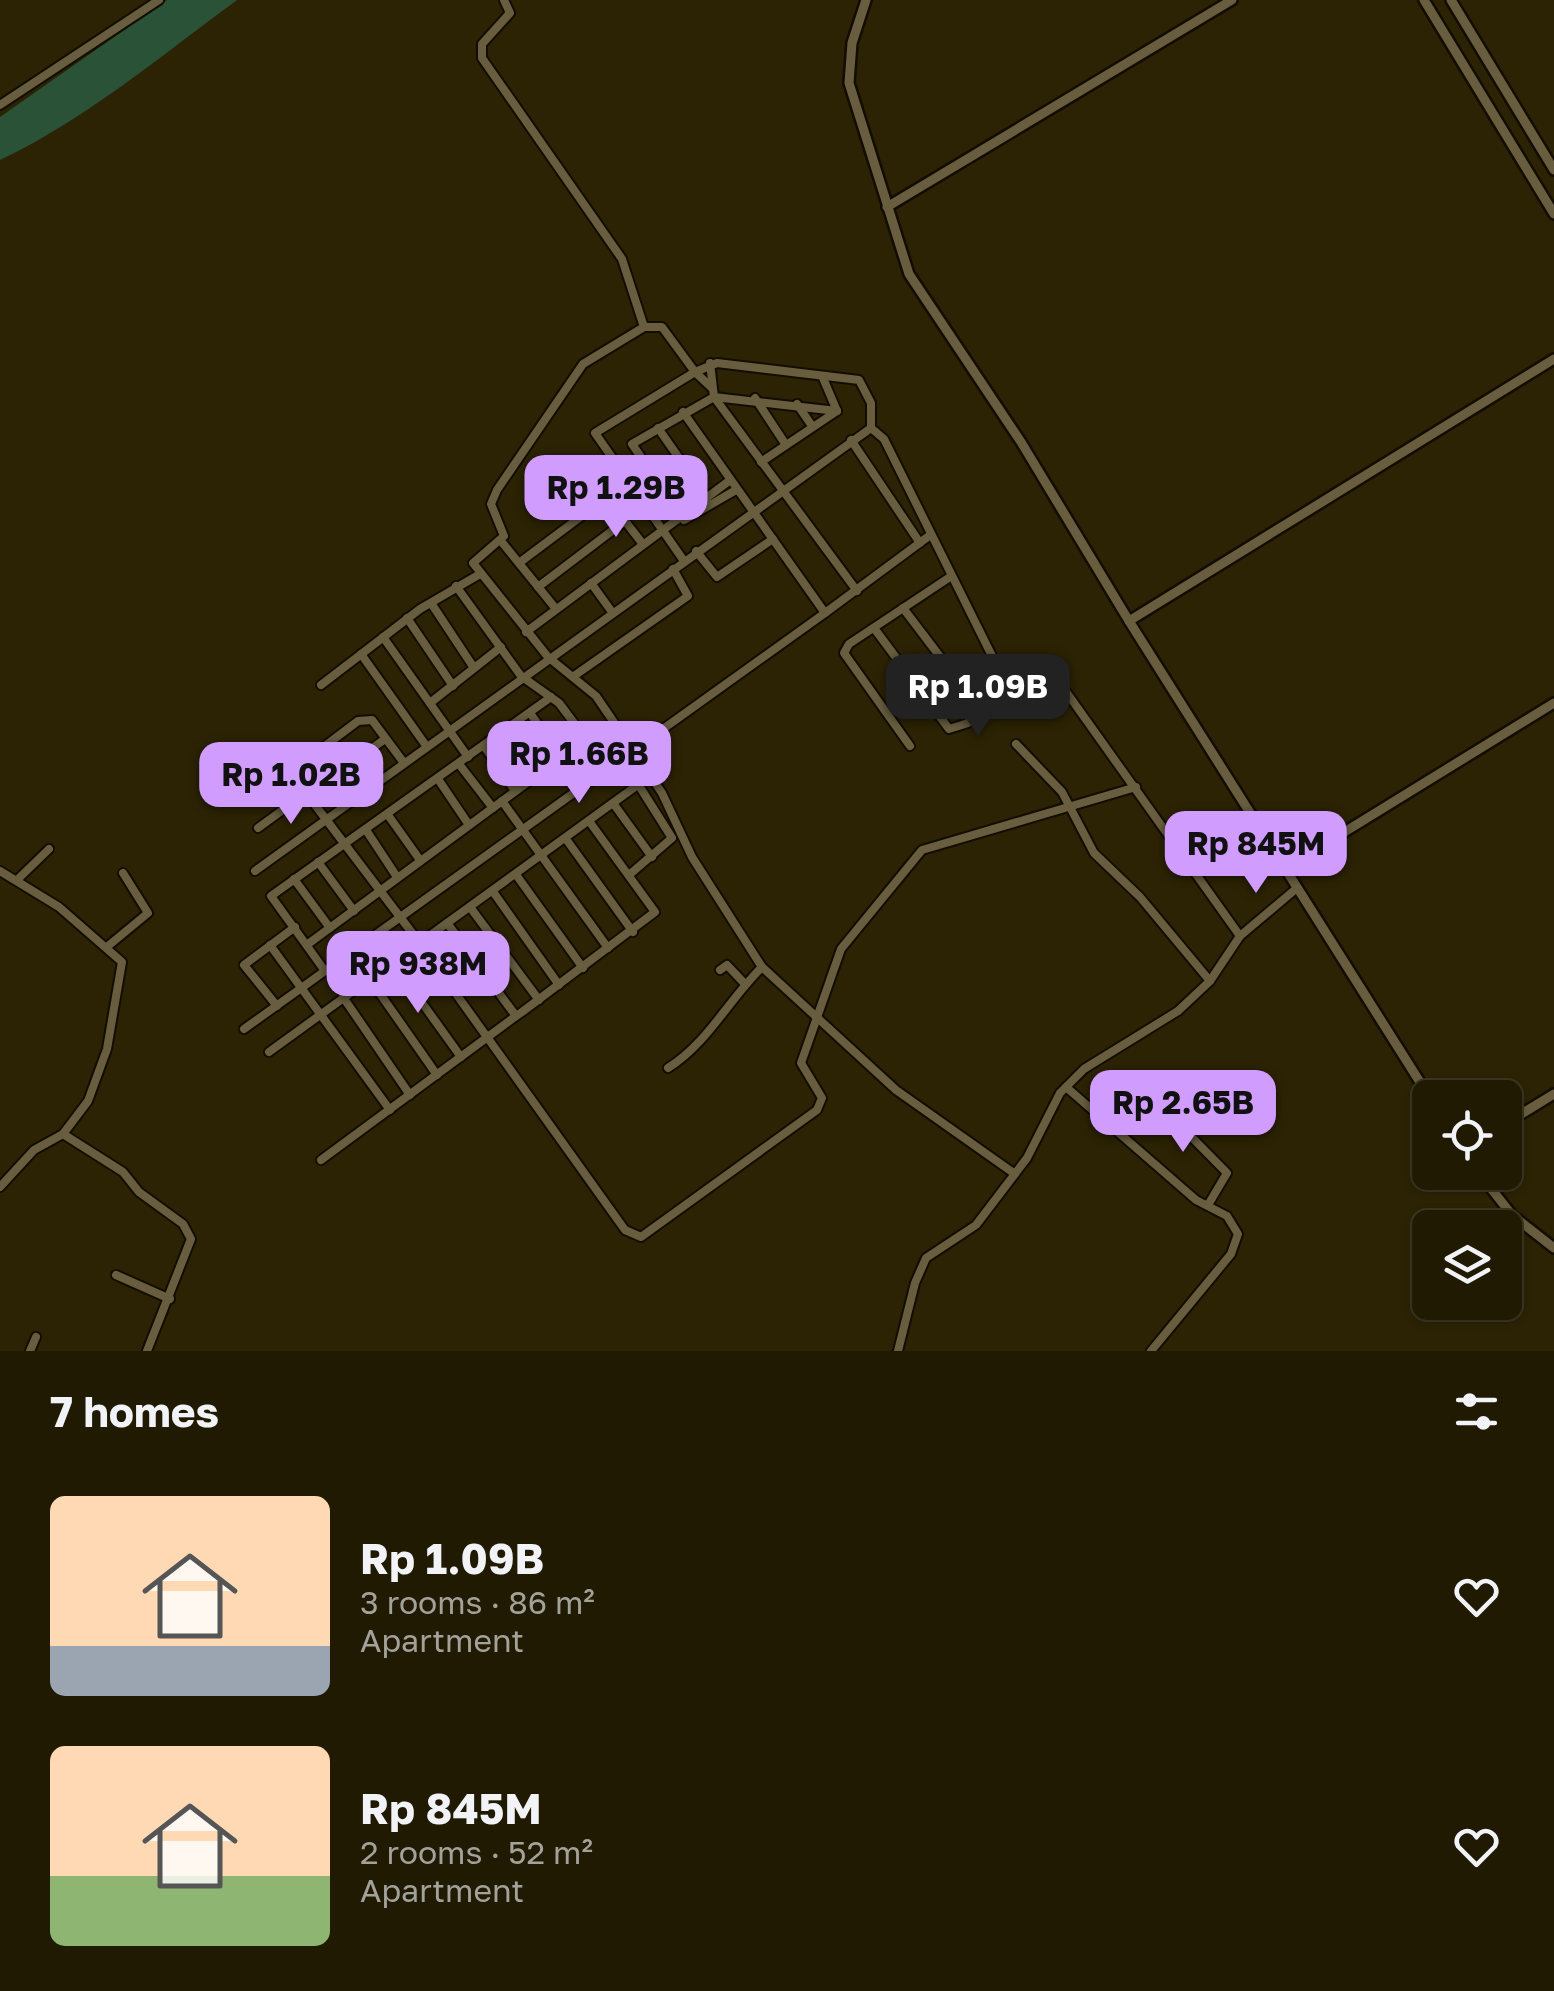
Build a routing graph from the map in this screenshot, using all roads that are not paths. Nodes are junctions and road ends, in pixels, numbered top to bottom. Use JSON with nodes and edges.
{"nodes":[{"id":1,"x":160,"y":0,"type":"edge"},
{"id":2,"x":504,"y":0,"type":"edge"},
{"id":3,"x":519,"y":0,"type":"edge"},
{"id":4,"x":866,"y":0,"type":"edge"},
{"id":5,"x":1232,"y":0,"type":"edge"},
{"id":6,"x":1424,"y":0,"type":"edge"},
{"id":7,"x":1451,"y":0,"type":"edge"},
{"id":8,"x":510,"y":9,"type":"junction"},
{"id":9,"x":0,"y":104,"type":"edge"},
{"id":10,"x":1554,"y":170,"type":"edge"},
{"id":11,"x":887,"y":207,"type":"junction"},
{"id":12,"x":1554,"y":214,"type":"edge"},
{"id":13,"x":644,"y":327,"type":"junction"},
{"id":14,"x":1554,"y":359,"type":"edge"},
{"id":15,"x":710,"y":363,"type":"junction"},
{"id":16,"x":694,"y":372,"type":"junction"},
{"id":17,"x":823,"y":378,"type":"junction"},
{"id":18,"x":713,"y":392,"type":"junction"},
{"id":19,"x":755,"y":398,"type":"junction"},
{"id":20,"x":797,"y":404,"type":"junction"},
{"id":21,"x":837,"y":411,"type":"junction"},
{"id":22,"x":683,"y":412,"type":"junction"},
{"id":23,"x":812,"y":426,"type":"junction"},
{"id":24,"x":658,"y":428,"type":"junction"},
{"id":25,"x":871,"y":428,"type":"junction"},
{"id":26,"x":851,"y":440,"type":"junction"},
{"id":27,"x":786,"y":445,"type":"junction"},
{"id":28,"x":760,"y":462,"type":"junction"},
{"id":29,"x":585,"y":469,"type":"dead end"},
{"id":30,"x":729,"y":481,"type":"junction"},
{"id":31,"x":781,"y":489,"type":"junction"},
{"id":32,"x":736,"y":490,"type":"junction"},
{"id":33,"x":706,"y":496,"type":"junction"},
{"id":34,"x":607,"y":498,"type":"junction"},
{"id":35,"x":712,"y":505,"type":"junction"},
{"id":36,"x":752,"y":510,"type":"junction"},
{"id":37,"x":680,"y":516,"type":"junction"},
{"id":38,"x":625,"y":520,"type":"junction"},
{"id":39,"x":660,"y":530,"type":"junction"},
{"id":40,"x":929,"y":536,"type":"junction"},
{"id":41,"x":773,"y":539,"type":"junction"},
{"id":42,"x":501,"y":541,"type":"junction"},
{"id":43,"x":642,"y":543,"type":"junction"},
{"id":44,"x":920,"y":543,"type":"junction"},
{"id":45,"x":696,"y":551,"type":"junction"},
{"id":46,"x":684,"y":561,"type":"junction"},
{"id":47,"x":519,"y":563,"type":"junction"},
{"id":48,"x":476,"y":568,"type":"junction"},
{"id":49,"x":673,"y":569,"type":"junction"},
{"id":50,"x":950,"y":577,"type":"junction"},
{"id":51,"x":591,"y":583,"type":"junction"},
{"id":52,"x":456,"y":586,"type":"junction"},
{"id":53,"x":538,"y":587,"type":"junction"},
{"id":54,"x":857,"y":590,"type":"junction"},
{"id":55,"x":431,"y":603,"type":"junction"},
{"id":56,"x":903,"y":608,"type":"junction"},
{"id":57,"x":556,"y":609,"type":"junction"},
{"id":58,"x":612,"y":612,"type":"junction"},
{"id":59,"x":824,"y":613,"type":"junction"},
{"id":60,"x":407,"y":618,"type":"junction"},
{"id":61,"x":1128,"y":621,"type":"junction"},
{"id":62,"x":874,"y":628,"type":"junction"},
{"id":63,"x":526,"y":632,"type":"junction"},
{"id":64,"x":383,"y":637,"type":"junction"},
{"id":65,"x":501,"y":647,"type":"junction"},
{"id":66,"x":362,"y":654,"type":"junction"},
{"id":67,"x":548,"y":658,"type":"junction"},
{"id":68,"x":474,"y":668,"type":"junction"},
{"id":69,"x":520,"y":676,"type":"junction"},
{"id":70,"x":574,"y":676,"type":"junction"},
{"id":71,"x":321,"y":685,"type":"dead end"},
{"id":72,"x":453,"y":686,"type":"junction"},
{"id":73,"x":551,"y":697,"type":"junction"},
{"id":74,"x":1554,"y":703,"type":"edge"},
{"id":75,"x":430,"y":704,"type":"junction"},
{"id":76,"x":530,"y":713,"type":"junction"},
{"id":77,"x":448,"y":730,"type":"junction"},
{"id":78,"x":506,"y":730,"type":"junction"},
{"id":79,"x":385,"y":739,"type":"junction"},
{"id":80,"x":585,"y":740,"type":"junction"},
{"id":81,"x":1016,"y":744,"type":"dead end"},
{"id":82,"x":484,"y":746,"type":"junction"},
{"id":83,"x":910,"y":746,"type":"dead end"},
{"id":84,"x":427,"y":747,"type":"junction"},
{"id":85,"x":632,"y":749,"type":"junction"},
{"id":86,"x":468,"y":757,"type":"junction"},
{"id":87,"x":561,"y":757,"type":"junction"},
{"id":88,"x":621,"y":757,"type":"junction"},
{"id":89,"x":404,"y":763,"type":"junction"},
{"id":90,"x":459,"y":764,"type":"junction"},
{"id":91,"x":607,"y":767,"type":"junction"},
{"id":92,"x":538,"y":774,"type":"junction"},
{"id":93,"x":334,"y":776,"type":"junction"},
{"id":94,"x":438,"y":780,"type":"junction"},
{"id":95,"x":638,"y":784,"type":"junction"},
{"id":96,"x":1136,"y":786,"type":"junction"},
{"id":97,"x":515,"y":791,"type":"junction"},
{"id":98,"x":354,"y":801,"type":"junction"},
{"id":99,"x":502,"y":801,"type":"junction"},
{"id":100,"x":613,"y":804,"type":"junction"},
{"id":101,"x":1068,"y":804,"type":"junction"},
{"id":102,"x":492,"y":808,"type":"junction"},
{"id":103,"x":388,"y":814,"type":"junction"},
{"id":104,"x":326,"y":820,"type":"junction"},
{"id":105,"x":590,"y":821,"type":"junction"},
{"id":106,"x":469,"y":825,"type":"junction"},
{"id":107,"x":258,"y":828,"type":"dead end"},
{"id":108,"x":366,"y":830,"type":"junction"},
{"id":109,"x":522,"y":830,"type":"junction"},
{"id":110,"x":566,"y":838,"type":"junction"},
{"id":111,"x":346,"y":842,"type":"junction"},
{"id":112,"x":48,"y":849,"type":"dead end"},
{"id":113,"x":652,"y":857,"type":"junction"},
{"id":114,"x":541,"y":858,"type":"junction"},
{"id":115,"x":420,"y":860,"type":"junction"},
{"id":116,"x":318,"y":862,"type":"junction"},
{"id":117,"x":1286,"y":868,"type":"junction"},
{"id":118,"x":0,"y":870,"type":"edge"},
{"id":119,"x":254,"y":871,"type":"dead end"},
{"id":120,"x":123,"y":873,"type":"dead end"},
{"id":121,"x":629,"y":875,"type":"junction"},
{"id":122,"x":517,"y":876,"type":"junction"},
{"id":123,"x":398,"y":877,"type":"junction"},
{"id":124,"x":17,"y":880,"type":"junction"},
{"id":125,"x":294,"y":880,"type":"junction"},
{"id":126,"x":1297,"y":888,"type":"junction"},
{"id":127,"x":381,"y":891,"type":"junction"},
{"id":128,"x":494,"y":892,"type":"junction"},
{"id":129,"x":470,"y":907,"type":"junction"},
{"id":130,"x":354,"y":911,"type":"junction"},
{"id":131,"x":400,"y":916,"type":"junction"},
{"id":132,"x":447,"y":923,"type":"junction"},
{"id":133,"x":294,"y":926,"type":"junction"},
{"id":134,"x":330,"y":928,"type":"junction"},
{"id":135,"x":633,"y":932,"type":"junction"},
{"id":136,"x":1240,"y":936,"type":"junction"},
{"id":137,"x":419,"y":942,"type":"junction"},
{"id":138,"x":308,"y":944,"type":"junction"},
{"id":139,"x":270,"y":945,"type":"junction"},
{"id":140,"x":108,"y":946,"type":"junction"},
{"id":141,"x":608,"y":948,"type":"junction"},
{"id":142,"x":392,"y":962,"type":"junction"},
{"id":143,"x":762,"y":967,"type":"junction"},
{"id":144,"x":584,"y":968,"type":"junction"},
{"id":145,"x":720,"y":970,"type":"dead end"},
{"id":146,"x":325,"y":971,"type":"junction"},
{"id":147,"x":368,"y":978,"type":"junction"},
{"id":148,"x":1210,"y":982,"type":"junction"},
{"id":149,"x":745,"y":984,"type":"junction"},
{"id":150,"x":559,"y":985,"type":"junction"},
{"id":151,"x":303,"y":986,"type":"junction"},
{"id":152,"x":343,"y":997,"type":"junction"},
{"id":153,"x":539,"y":1000,"type":"junction"},
{"id":154,"x":277,"y":1006,"type":"junction"},
{"id":155,"x":322,"y":1013,"type":"junction"},
{"id":156,"x":516,"y":1016,"type":"junction"},
{"id":157,"x":815,"y":1019,"type":"junction"},
{"id":158,"x":244,"y":1029,"type":"dead end"},
{"id":159,"x":488,"y":1038,"type":"junction"},
{"id":160,"x":268,"y":1052,"type":"dead end"},
{"id":161,"x":462,"y":1057,"type":"junction"},
{"id":162,"x":668,"y":1068,"type":"dead end"},
{"id":163,"x":437,"y":1075,"type":"junction"},
{"id":164,"x":1419,"y":1080,"type":"edge"},
{"id":165,"x":1066,"y":1087,"type":"junction"},
{"id":166,"x":1554,"y":1094,"type":"edge"},
{"id":167,"x":410,"y":1095,"type":"junction"},
{"id":168,"x":1158,"y":1104,"type":"dead end"},
{"id":169,"x":390,"y":1110,"type":"junction"},
{"id":170,"x":1522,"y":1114,"type":"edge"},
{"id":171,"x":63,"y":1134,"type":"junction"},
{"id":172,"x":321,"y":1160,"type":"dead end"},
{"id":173,"x":1015,"y":1174,"type":"junction"},
{"id":174,"x":0,"y":1187,"type":"edge"},
{"id":175,"x":1492,"y":1190,"type":"edge"},
{"id":176,"x":1208,"y":1206,"type":"junction"},
{"id":177,"x":1554,"y":1248,"type":"edge"},
{"id":178,"x":116,"y":1275,"type":"dead end"},
{"id":179,"x":170,"y":1299,"type":"junction"},
{"id":180,"x":36,"y":1337,"type":"dead end"},
{"id":181,"x":30,"y":1351,"type":"edge"},
{"id":182,"x":147,"y":1351,"type":"edge"},
{"id":183,"x":898,"y":1351,"type":"edge"},
{"id":184,"x":1151,"y":1351,"type":"edge"}],
"edges":[{"from":1,"to":9,"type":"street"},
{"from":2,"to":8,"type":"street"},
{"from":3,"to":8,"type":"street"},
{"from":4,"to":11,"type":"street"},
{"from":5,"to":11,"type":"street"},
{"from":6,"to":12,"type":"street"},
{"from":7,"to":10,"type":"street"},
{"from":8,"to":13,"type":"street"},
{"from":11,"to":61,"type":"street"},
{"from":13,"to":16,"type":"street"},
{"from":13,"to":42,"type":"street"},
{"from":14,"to":61,"type":"street"},
{"from":15,"to":16,"type":"street"},
{"from":15,"to":17,"type":"street"},
{"from":15,"to":18,"type":"street"},
{"from":16,"to":18,"type":"street"},
{"from":16,"to":39,"type":"street"},
{"from":17,"to":21,"type":"street"},
{"from":17,"to":25,"type":"street"},
{"from":18,"to":19,"type":"street"},
{"from":18,"to":22,"type":"street"},
{"from":18,"to":28,"type":"street"},
{"from":19,"to":20,"type":"street"},
{"from":19,"to":27,"type":"street"},
{"from":20,"to":21,"type":"street"},
{"from":20,"to":23,"type":"street"},
{"from":21,"to":23,"type":"street"},
{"from":22,"to":24,"type":"street"},
{"from":22,"to":30,"type":"street"},
{"from":23,"to":27,"type":"street"},
{"from":24,"to":33,"type":"street"},
{"from":24,"to":37,"type":"street"},
{"from":25,"to":26,"type":"street"},
{"from":25,"to":40,"type":"street"},
{"from":26,"to":31,"type":"street"},
{"from":26,"to":44,"type":"street"},
{"from":27,"to":28,"type":"street"},
{"from":28,"to":31,"type":"street"},
{"from":29,"to":34,"type":"street"},
{"from":30,"to":32,"type":"street"},
{"from":30,"to":33,"type":"street"},
{"from":31,"to":36,"type":"street"},
{"from":31,"to":54,"type":"street"},
{"from":32,"to":35,"type":"street"},
{"from":32,"to":36,"type":"street"},
{"from":33,"to":35,"type":"street"},
{"from":33,"to":37,"type":"street"},
{"from":34,"to":38,"type":"street"},
{"from":34,"to":47,"type":"street"},
{"from":35,"to":37,"type":"street"},
{"from":36,"to":41,"type":"street"},
{"from":36,"to":45,"type":"street"},
{"from":37,"to":39,"type":"street"},
{"from":38,"to":43,"type":"street"},
{"from":38,"to":53,"type":"street"},
{"from":39,"to":43,"type":"street"},
{"from":39,"to":46,"type":"street"},
{"from":40,"to":44,"type":"street"},
{"from":40,"to":50,"type":"street"},
{"from":41,"to":45,"type":"street"},
{"from":41,"to":59,"type":"street"},
{"from":42,"to":47,"type":"street"},
{"from":42,"to":48,"type":"street"},
{"from":43,"to":51,"type":"street"},
{"from":44,"to":54,"type":"street"},
{"from":45,"to":46,"type":"street"},
{"from":46,"to":49,"type":"street"},
{"from":47,"to":53,"type":"street"},
{"from":48,"to":52,"type":"street"},
{"from":48,"to":63,"type":"street"},
{"from":49,"to":58,"type":"street"},
{"from":49,"to":70,"type":"street"},
{"from":50,"to":56,"type":"street"},
{"from":50,"to":96,"type":"street"},
{"from":51,"to":57,"type":"street"},
{"from":51,"to":58,"type":"street"},
{"from":52,"to":55,"type":"street"},
{"from":52,"to":65,"type":"street"},
{"from":53,"to":57,"type":"street"},
{"from":54,"to":59,"type":"street"},
{"from":55,"to":60,"type":"street"},
{"from":55,"to":68,"type":"street"},
{"from":56,"to":62,"type":"street"},
{"from":56,"to":62,"type":"street"},
{"from":57,"to":63,"type":"street"},
{"from":58,"to":67,"type":"street"},
{"from":59,"to":85,"type":"street"},
{"from":60,"to":64,"type":"street"},
{"from":60,"to":72,"type":"street"},
{"from":61,"to":117,"type":"street"},
{"from":62,"to":83,"type":"street"},
{"from":63,"to":67,"type":"street"},
{"from":64,"to":66,"type":"street"},
{"from":64,"to":75,"type":"street"},
{"from":65,"to":68,"type":"street"},
{"from":65,"to":69,"type":"street"},
{"from":66,"to":71,"type":"street"},
{"from":66,"to":84,"type":"street"},
{"from":67,"to":69,"type":"street"},
{"from":67,"to":70,"type":"street"},
{"from":68,"to":72,"type":"street"},
{"from":69,"to":73,"type":"street"},
{"from":69,"to":77,"type":"street"},
{"from":70,"to":85,"type":"street"},
{"from":72,"to":75,"type":"street"},
{"from":73,"to":76,"type":"street"},
{"from":73,"to":80,"type":"street"},
{"from":74,"to":117,"type":"street"},
{"from":75,"to":77,"type":"street"},
{"from":76,"to":78,"type":"street"},
{"from":76,"to":87,"type":"street"},
{"from":77,"to":84,"type":"street"},
{"from":77,"to":86,"type":"street"},
{"from":78,"to":82,"type":"street"},
{"from":78,"to":92,"type":"street"},
{"from":79,"to":89,"type":"street"},
{"from":79,"to":93,"type":"street"},
{"from":79,"to":93,"type":"street"},
{"from":80,"to":87,"type":"street"},
{"from":80,"to":91,"type":"street"},
{"from":81,"to":101,"type":"street"},
{"from":82,"to":86,"type":"street"},
{"from":82,"to":97,"type":"street"},
{"from":84,"to":89,"type":"street"},
{"from":85,"to":88,"type":"street"},
{"from":85,"to":143,"type":"street"},
{"from":86,"to":90,"type":"street"},
{"from":87,"to":92,"type":"street"},
{"from":88,"to":91,"type":"street"},
{"from":88,"to":95,"type":"street"},
{"from":89,"to":98,"type":"street"},
{"from":90,"to":94,"type":"street"},
{"from":90,"to":102,"type":"street"},
{"from":91,"to":109,"type":"street"},
{"from":92,"to":97,"type":"street"},
{"from":93,"to":98,"type":"street"},
{"from":94,"to":103,"type":"street"},
{"from":94,"to":106,"type":"street"},
{"from":95,"to":100,"type":"street"},
{"from":95,"to":113,"type":"street"},
{"from":96,"to":101,"type":"street"},
{"from":96,"to":136,"type":"street"},
{"from":97,"to":99,"type":"street"},
{"from":98,"to":104,"type":"street"},
{"from":99,"to":102,"type":"street"},
{"from":99,"to":109,"type":"street"},
{"from":100,"to":105,"type":"street"},
{"from":100,"to":113,"type":"street"},
{"from":101,"to":148,"type":"street"},
{"from":101,"to":157,"type":"street"},
{"from":102,"to":106,"type":"street"},
{"from":103,"to":108,"type":"street"},
{"from":103,"to":115,"type":"street"},
{"from":104,"to":107,"type":"street"},
{"from":104,"to":111,"type":"street"},
{"from":104,"to":119,"type":"street"},
{"from":105,"to":110,"type":"street"},
{"from":105,"to":121,"type":"street"},
{"from":106,"to":115,"type":"street"},
{"from":108,"to":111,"type":"street"},
{"from":108,"to":123,"type":"street"},
{"from":109,"to":114,"type":"street"},
{"from":109,"to":131,"type":"street"},
{"from":110,"to":114,"type":"street"},
{"from":110,"to":135,"type":"street"},
{"from":111,"to":116,"type":"street"},
{"from":111,"to":127,"type":"street"},
{"from":112,"to":124,"type":"street"},
{"from":113,"to":121,"type":"street"},
{"from":114,"to":122,"type":"street"},
{"from":114,"to":141,"type":"street"},
{"from":115,"to":123,"type":"street"},
{"from":116,"to":125,"type":"street"},
{"from":116,"to":130,"type":"street"},
{"from":117,"to":126,"type":"street"},
{"from":118,"to":124,"type":"street"},
{"from":120,"to":140,"type":"street"},
{"from":121,"to":135,"type":"street"},
{"from":122,"to":128,"type":"street"},
{"from":122,"to":144,"type":"street"},
{"from":123,"to":127,"type":"street"},
{"from":124,"to":140,"type":"street"},
{"from":125,"to":133,"type":"street"},
{"from":125,"to":134,"type":"street"},
{"from":126,"to":136,"type":"street"},
{"from":126,"to":164,"type":"street"},
{"from":127,"to":130,"type":"street"},
{"from":127,"to":131,"type":"street"},
{"from":128,"to":129,"type":"street"},
{"from":128,"to":150,"type":"street"},
{"from":129,"to":132,"type":"street"},
{"from":129,"to":153,"type":"street"},
{"from":130,"to":134,"type":"street"},
{"from":131,"to":137,"type":"street"},
{"from":131,"to":146,"type":"street"},
{"from":132,"to":137,"type":"street"},
{"from":132,"to":156,"type":"street"},
{"from":133,"to":138,"type":"street"},
{"from":133,"to":139,"type":"street"},
{"from":134,"to":138,"type":"street"},
{"from":135,"to":141,"type":"street"},
{"from":136,"to":148,"type":"street"},
{"from":137,"to":142,"type":"street"},
{"from":137,"to":159,"type":"street"},
{"from":138,"to":146,"type":"street"},
{"from":139,"to":151,"type":"street"},
{"from":139,"to":154,"type":"street"},
{"from":140,"to":171,"type":"street"},
{"from":141,"to":144,"type":"street"},
{"from":142,"to":147,"type":"street"},
{"from":142,"to":161,"type":"street"},
{"from":143,"to":149,"type":"street"},
{"from":143,"to":157,"type":"street"},
{"from":144,"to":150,"type":"street"},
{"from":145,"to":149,"type":"street"},
{"from":146,"to":151,"type":"street"},
{"from":147,"to":152,"type":"street"},
{"from":147,"to":163,"type":"street"},
{"from":148,"to":165,"type":"street"},
{"from":149,"to":162,"type":"street"},
{"from":150,"to":153,"type":"street"},
{"from":151,"to":154,"type":"street"},
{"from":151,"to":155,"type":"street"},
{"from":152,"to":155,"type":"street"},
{"from":152,"to":167,"type":"street"},
{"from":153,"to":156,"type":"street"},
{"from":154,"to":158,"type":"street"},
{"from":155,"to":160,"type":"street"},
{"from":155,"to":169,"type":"street"},
{"from":156,"to":159,"type":"street"},
{"from":157,"to":159,"type":"street"},
{"from":157,"to":173,"type":"street"},
{"from":159,"to":161,"type":"street"},
{"from":161,"to":163,"type":"street"},
{"from":163,"to":167,"type":"street"},
{"from":165,"to":173,"type":"street"},
{"from":165,"to":176,"type":"street"},
{"from":166,"to":170,"type":"street"},
{"from":167,"to":169,"type":"street"},
{"from":168,"to":176,"type":"street"},
{"from":169,"to":172,"type":"street"},
{"from":171,"to":174,"type":"street"},
{"from":171,"to":179,"type":"street"},
{"from":173,"to":183,"type":"street"},
{"from":175,"to":177,"type":"street"},
{"from":176,"to":184,"type":"street"},
{"from":178,"to":179,"type":"street"},
{"from":179,"to":182,"type":"street"},
{"from":180,"to":181,"type":"street"}]}
